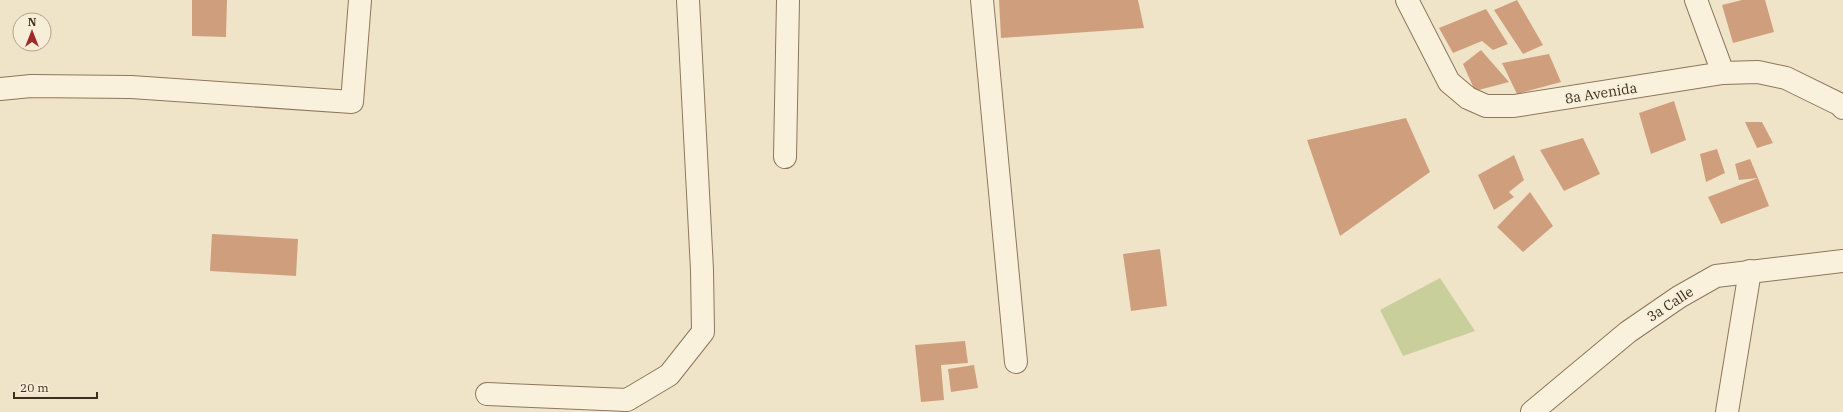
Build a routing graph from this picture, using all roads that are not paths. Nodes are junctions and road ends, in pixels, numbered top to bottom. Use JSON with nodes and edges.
{"nodes":[{"id":1,"x":360,"y":0,"type":"edge"},
{"id":2,"x":688,"y":0,"type":"edge"},
{"id":3,"x":788,"y":0,"type":"edge"},
{"id":4,"x":982,"y":0,"type":"edge"},
{"id":5,"x":1407,"y":0,"type":"edge"},
{"id":6,"x":1696,"y":0,"type":"edge"},
{"id":7,"x":1723,"y":73,"type":"junction"},
{"id":8,"x":0,"y":89,"type":"edge"},
{"id":9,"x":1843,"y":108,"type":"edge"},
{"id":10,"x":785,"y":157,"type":"dead end"},
{"id":11,"x":1843,"y":261,"type":"edge"},
{"id":12,"x":1750,"y":271,"type":"junction"},
{"id":13,"x":1016,"y":362,"type":"dead end"},
{"id":14,"x":488,"y":394,"type":"dead end"},
{"id":15,"x":1531,"y":411,"type":"edge"},
{"id":16,"x":1727,"y":412,"type":"edge"}],
"edges":[{"from":1,"to":8,"type":"street"},
{"from":2,"to":14,"type":"street"},
{"from":3,"to":10,"type":"street"},
{"from":4,"to":13,"type":"street"},
{"from":5,"to":7,"type":"street","name":"8a Avenida"},
{"from":6,"to":7,"type":"street"},
{"from":7,"to":9,"type":"street","name":"8a Avenida"},
{"from":11,"to":12,"type":"street","name":"3a Calle"},
{"from":12,"to":15,"type":"street","name":"3a Calle"},
{"from":12,"to":16,"type":"street"}]}
